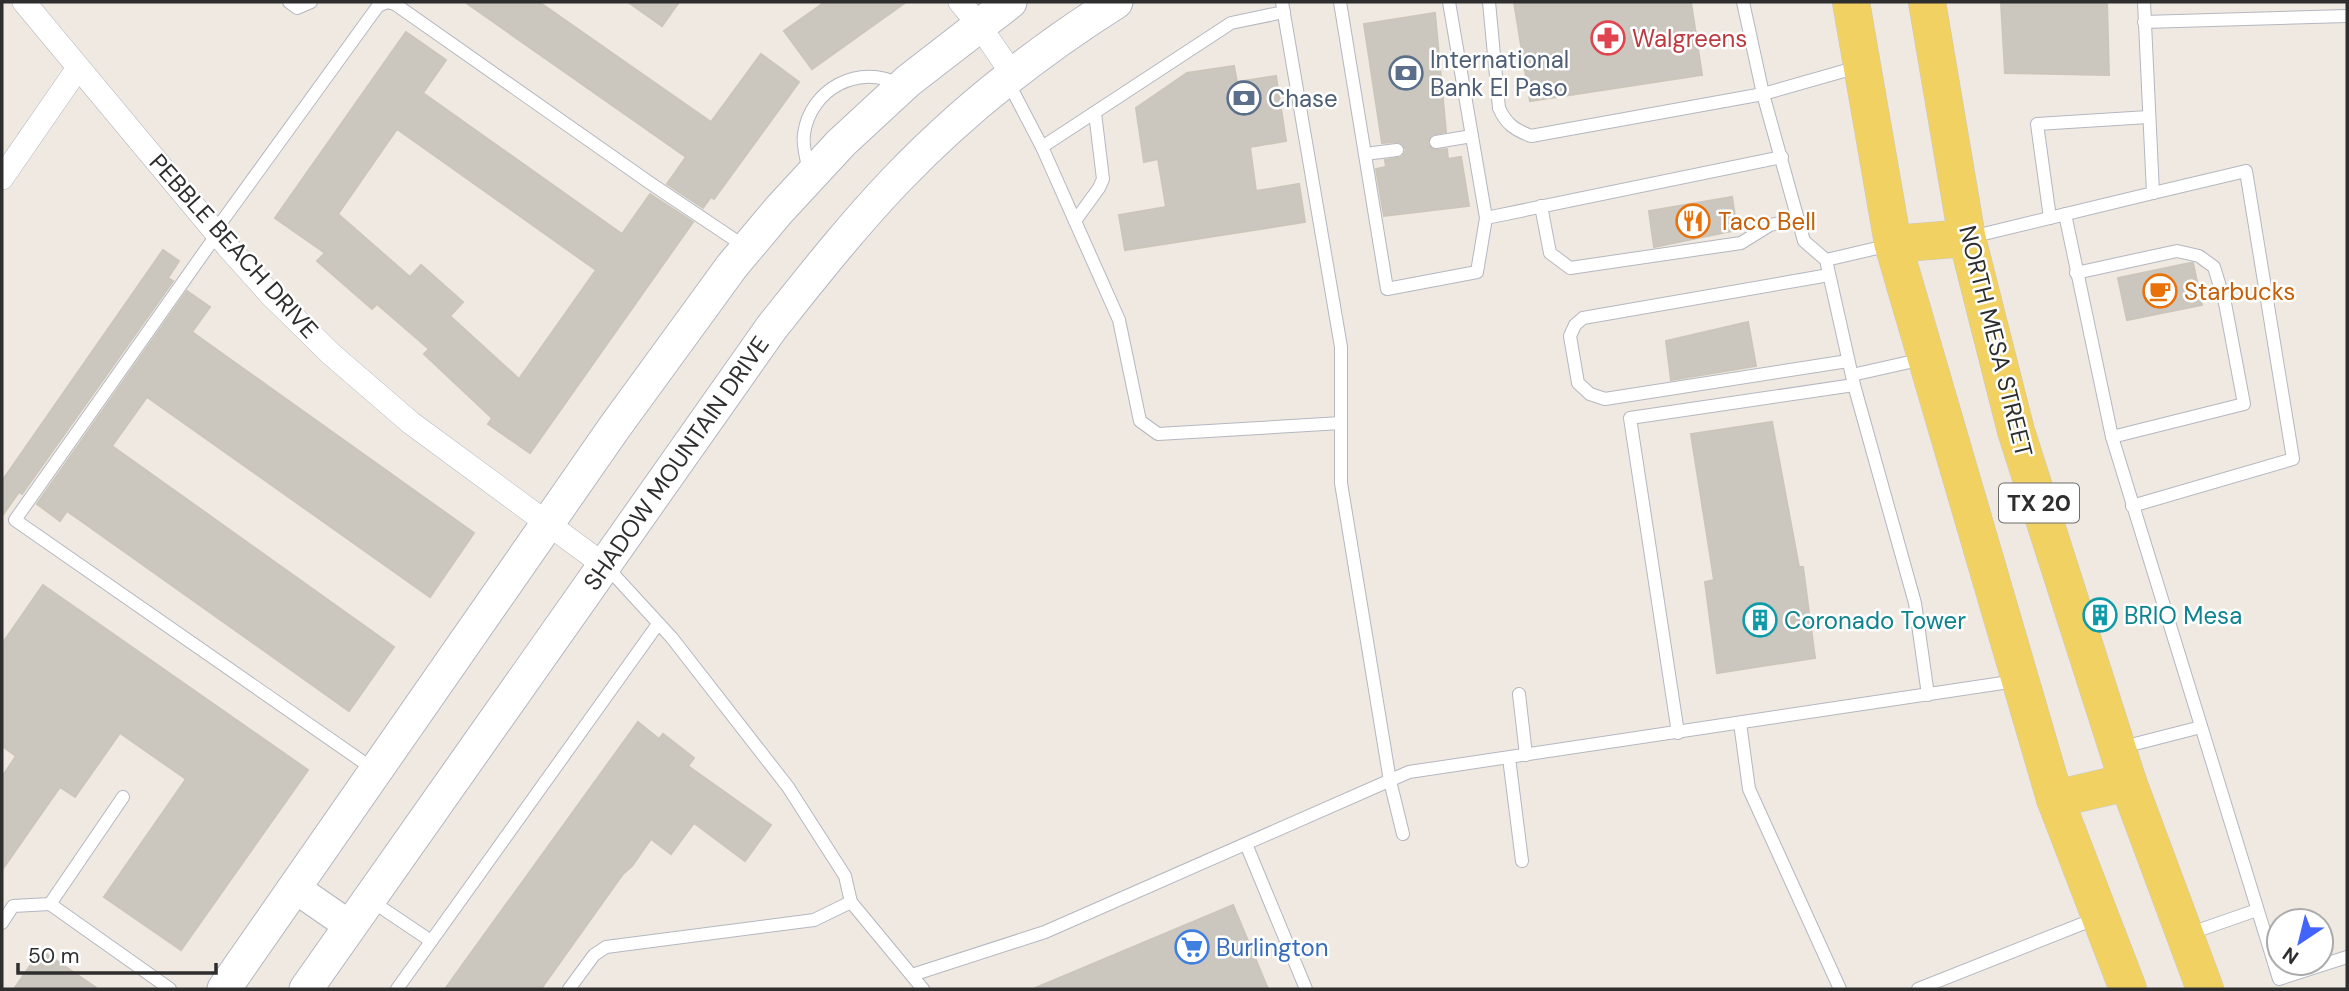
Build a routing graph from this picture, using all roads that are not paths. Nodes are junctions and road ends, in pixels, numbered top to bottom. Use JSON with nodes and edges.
{"nodes":[{"id":1,"x":23,"y":2,"type":"edge"},
{"id":2,"x":289,"y":2,"type":"edge"},
{"id":3,"x":311,"y":2,"type":"edge"},
{"id":4,"x":387,"y":2,"type":"edge"},
{"id":5,"x":1010,"y":2,"type":"edge"},
{"id":6,"x":1116,"y":2,"type":"edge"},
{"id":7,"x":1340,"y":2,"type":"edge"},
{"id":8,"x":1449,"y":2,"type":"edge"},
{"id":9,"x":1489,"y":2,"type":"edge"},
{"id":10,"x":1743,"y":2,"type":"edge"},
{"id":11,"x":1852,"y":2,"type":"edge"},
{"id":12,"x":1927,"y":2,"type":"edge"},
{"id":13,"x":2144,"y":2,"type":"edge"},
{"id":14,"x":1283,"y":7,"type":"edge"},
{"id":15,"x":970,"y":13,"type":"edge"},
{"id":16,"x":2347,"y":16,"type":"edge"},
{"id":17,"x":2144,"y":22,"type":"junction"},
{"id":18,"x":1863,"y":66,"type":"junction"},
{"id":19,"x":78,"y":68,"type":"junction"},
{"id":20,"x":1010,"y":77,"type":"junction"},
{"id":21,"x":902,"y":87,"type":"junction"},
{"id":22,"x":1763,"y":94,"type":"junction"},
{"id":23,"x":1095,"y":113,"type":"junction"},
{"id":24,"x":2148,"y":117,"type":"junction"},
{"id":25,"x":1472,"y":136,"type":"junction"},
{"id":26,"x":1436,"y":142,"type":"dead end"},
{"id":27,"x":1042,"y":147,"type":"junction"},
{"id":28,"x":1397,"y":150,"type":"dead end"},
{"id":29,"x":1364,"y":154,"type":"junction"},
{"id":30,"x":1782,"y":157,"type":"junction"},
{"id":31,"x":810,"y":176,"type":"junction"},
{"id":32,"x":2,"y":178,"type":"edge"},
{"id":33,"x":2153,"y":193,"type":"junction"},
{"id":34,"x":1541,"y":206,"type":"junction"},
{"id":35,"x":2064,"y":214,"type":"junction"},
{"id":36,"x":1486,"y":218,"type":"junction"},
{"id":37,"x":2050,"y":218,"type":"junction"},
{"id":38,"x":1798,"y":219,"type":"junction"},
{"id":39,"x":1075,"y":221,"type":"junction"},
{"id":40,"x":216,"y":233,"type":"junction"},
{"id":41,"x":1967,"y":238,"type":"junction"},
{"id":42,"x":1893,"y":244,"type":"junction"},
{"id":43,"x":747,"y":248,"type":"junction"},
{"id":44,"x":1826,"y":260,"type":"junction"},
{"id":45,"x":2077,"y":273,"type":"junction"},
{"id":46,"x":1829,"y":275,"type":"junction"},
{"id":47,"x":1926,"y":358,"type":"junction"},
{"id":48,"x":1848,"y":361,"type":"junction"},
{"id":49,"x":1853,"y":380,"type":"junction"},
{"id":50,"x":1341,"y":423,"type":"junction"},
{"id":51,"x":2112,"y":437,"type":"junction"},
{"id":52,"x":2132,"y":506,"type":"junction"},
{"id":53,"x":547,"y":524,"type":"junction"},
{"id":54,"x":604,"y":565,"type":"junction"},
{"id":55,"x":658,"y":624,"type":"junction"},
{"id":56,"x":2020,"y":681,"type":"junction"},
{"id":57,"x":1519,"y":694,"type":"dead end"},
{"id":58,"x":1928,"y":695,"type":"junction"},
{"id":59,"x":1740,"y":723,"type":"junction"},
{"id":60,"x":2200,"y":727,"type":"junction"},
{"id":61,"x":1678,"y":733,"type":"junction"},
{"id":62,"x":1526,"y":755,"type":"junction"},
{"id":63,"x":1509,"y":758,"type":"junction"},
{"id":64,"x":2123,"y":765,"type":"junction"},
{"id":65,"x":376,"y":772,"type":"junction"},
{"id":66,"x":1390,"y":781,"type":"junction"},
{"id":67,"x":123,"y":797,"type":"dead end"},
{"id":68,"x":2055,"y":799,"type":"junction"},
{"id":69,"x":1403,"y":834,"type":"dead end"},
{"id":70,"x":1246,"y":844,"type":"junction"},
{"id":71,"x":1522,"y":861,"type":"dead end"},
{"id":72,"x":295,"y":888,"type":"junction"},
{"id":73,"x":369,"y":900,"type":"junction"},
{"id":74,"x":851,"y":902,"type":"junction"},
{"id":75,"x":50,"y":904,"type":"junction"},
{"id":76,"x":2257,"y":910,"type":"junction"},
{"id":77,"x":2100,"y":916,"type":"junction"},
{"id":78,"x":2,"y":922,"type":"edge"},
{"id":79,"x":350,"y":926,"type":"junction"},
{"id":80,"x":2184,"y":935,"type":"junction"},
{"id":81,"x":431,"y":941,"type":"junction"},
{"id":82,"x":2347,"y":957,"type":"edge"},
{"id":83,"x":912,"y":975,"type":"junction"},
{"id":84,"x":2280,"y":984,"type":"edge"},
{"id":85,"x":170,"y":989,"type":"edge"},
{"id":86,"x":223,"y":989,"type":"edge"},
{"id":87,"x":306,"y":989,"type":"edge"},
{"id":88,"x":397,"y":989,"type":"edge"},
{"id":89,"x":569,"y":989,"type":"edge"},
{"id":90,"x":923,"y":989,"type":"edge"},
{"id":91,"x":1306,"y":989,"type":"edge"},
{"id":92,"x":1840,"y":989,"type":"edge"},
{"id":93,"x":1922,"y":989,"type":"edge"},
{"id":94,"x":2128,"y":989,"type":"edge"},
{"id":95,"x":2205,"y":989,"type":"edge"}],
"edges":[{"from":1,"to":19,"type":"street","name":"PEBBLE BEACH DRIVE"},
{"from":2,"to":3,"type":"lane"},
{"from":4,"to":40,"type":"lane"},
{"from":4,"to":43,"type":"lane"},
{"from":5,"to":15,"type":"main road"},
{"from":6,"to":20,"type":"main road","name":"SHADOW MOUNTAIN DRIVE"},
{"from":7,"to":29,"type":"lane"},
{"from":8,"to":25,"type":"lane"},
{"from":9,"to":22,"type":"lane"},
{"from":10,"to":22,"type":"lane"},
{"from":11,"to":18,"type":"main road","number":"TX 20"},
{"from":12,"to":41,"type":"main road","name":"NORTH MESA STREET","number":"TX 20"},
{"from":13,"to":17,"type":"lane"},
{"from":14,"to":23,"type":"lane"},
{"from":14,"to":50,"type":"lane"},
{"from":15,"to":20,"type":"street"},
{"from":15,"to":21,"type":"main road"},
{"from":16,"to":17,"type":"lane"},
{"from":17,"to":24,"type":"lane"},
{"from":18,"to":22,"type":"lane"},
{"from":18,"to":42,"type":"main road","number":"TX 20"},
{"from":19,"to":32,"type":"street"},
{"from":19,"to":40,"type":"street","name":"PEBBLE BEACH DRIVE"},
{"from":20,"to":27,"type":"lane"},
{"from":20,"to":54,"type":"main road","name":"SHADOW MOUNTAIN DRIVE"},
{"from":21,"to":31,"type":"main road"},
{"from":21,"to":31,"type":"lane"},
{"from":22,"to":30,"type":"lane"},
{"from":23,"to":27,"type":"lane"},
{"from":23,"to":39,"type":"lane"},
{"from":24,"to":33,"type":"lane"},
{"from":24,"to":37,"type":"lane"},
{"from":25,"to":26,"type":"lane"},
{"from":25,"to":36,"type":"lane"},
{"from":27,"to":39,"type":"lane"},
{"from":28,"to":29,"type":"lane"},
{"from":29,"to":36,"type":"lane"},
{"from":30,"to":34,"type":"lane"},
{"from":30,"to":38,"type":"lane"},
{"from":31,"to":43,"type":"main road"},
{"from":33,"to":35,"type":"lane"},
{"from":33,"to":52,"type":"lane"},
{"from":34,"to":36,"type":"lane"},
{"from":34,"to":38,"type":"lane"},
{"from":35,"to":37,"type":"lane"},
{"from":35,"to":45,"type":"lane"},
{"from":37,"to":41,"type":"lane"},
{"from":38,"to":44,"type":"lane"},
{"from":39,"to":50,"type":"lane"},
{"from":40,"to":53,"type":"street","name":"PEBBLE BEACH DRIVE"},
{"from":40,"to":65,"type":"lane"},
{"from":41,"to":42,"type":"main road"},
{"from":41,"to":64,"type":"main road","name":"NORTH MESA STREET","number":"TX 20"},
{"from":42,"to":44,"type":"lane"},
{"from":42,"to":47,"type":"main road","number":"TX 20"},
{"from":43,"to":53,"type":"main road"},
{"from":44,"to":46,"type":"lane"},
{"from":45,"to":51,"type":"lane"},
{"from":45,"to":51,"type":"lane"},
{"from":46,"to":48,"type":"lane"},
{"from":46,"to":48,"type":"lane"},
{"from":47,"to":49,"type":"lane"},
{"from":47,"to":56,"type":"main road","number":"TX 20"},
{"from":48,"to":49,"type":"lane"},
{"from":49,"to":58,"type":"lane"},
{"from":49,"to":61,"type":"lane"},
{"from":50,"to":66,"type":"lane"},
{"from":51,"to":52,"type":"lane"},
{"from":52,"to":60,"type":"lane"},
{"from":53,"to":54,"type":"street","name":"PEBBLE BEACH DRIVE"},
{"from":53,"to":65,"type":"main road"},
{"from":54,"to":55,"type":"lane"},
{"from":54,"to":73,"type":"main road","name":"SHADOW MOUNTAIN DRIVE"},
{"from":55,"to":74,"type":"lane"},
{"from":55,"to":81,"type":"lane"},
{"from":56,"to":58,"type":"lane"},
{"from":56,"to":68,"type":"main road","number":"TX 20"},
{"from":57,"to":62,"type":"lane"},
{"from":58,"to":59,"type":"lane"},
{"from":59,"to":61,"type":"lane"},
{"from":59,"to":92,"type":"lane"},
{"from":60,"to":64,"type":"lane"},
{"from":60,"to":76,"type":"lane"},
{"from":61,"to":62,"type":"lane"},
{"from":62,"to":63,"type":"lane"},
{"from":63,"to":66,"type":"lane"},
{"from":63,"to":71,"type":"lane"},
{"from":64,"to":68,"type":"main road"},
{"from":64,"to":80,"type":"main road","name":"NORTH MESA STREET","number":"TX 20"},
{"from":65,"to":72,"type":"main road"},
{"from":66,"to":69,"type":"lane"},
{"from":66,"to":70,"type":"lane"},
{"from":67,"to":75,"type":"lane"},
{"from":68,"to":77,"type":"main road","number":"TX 20"},
{"from":70,"to":83,"type":"lane"},
{"from":70,"to":91,"type":"lane"},
{"from":72,"to":79,"type":"street"},
{"from":72,"to":86,"type":"main road"},
{"from":73,"to":79,"type":"main road","name":"SHADOW MOUNTAIN DRIVE"},
{"from":73,"to":81,"type":"lane"},
{"from":74,"to":83,"type":"lane"},
{"from":74,"to":89,"type":"lane"},
{"from":75,"to":78,"type":"lane"},
{"from":75,"to":85,"type":"lane"},
{"from":76,"to":80,"type":"lane"},
{"from":76,"to":84,"type":"lane"},
{"from":77,"to":93,"type":"lane"},
{"from":77,"to":94,"type":"main road","number":"TX 20"},
{"from":79,"to":87,"type":"main road","name":"SHADOW MOUNTAIN DRIVE"},
{"from":80,"to":95,"type":"main road","name":"NORTH MESA STREET","number":"TX 20"},
{"from":81,"to":88,"type":"lane"},
{"from":82,"to":84,"type":"lane"},
{"from":83,"to":90,"type":"lane"}]}
